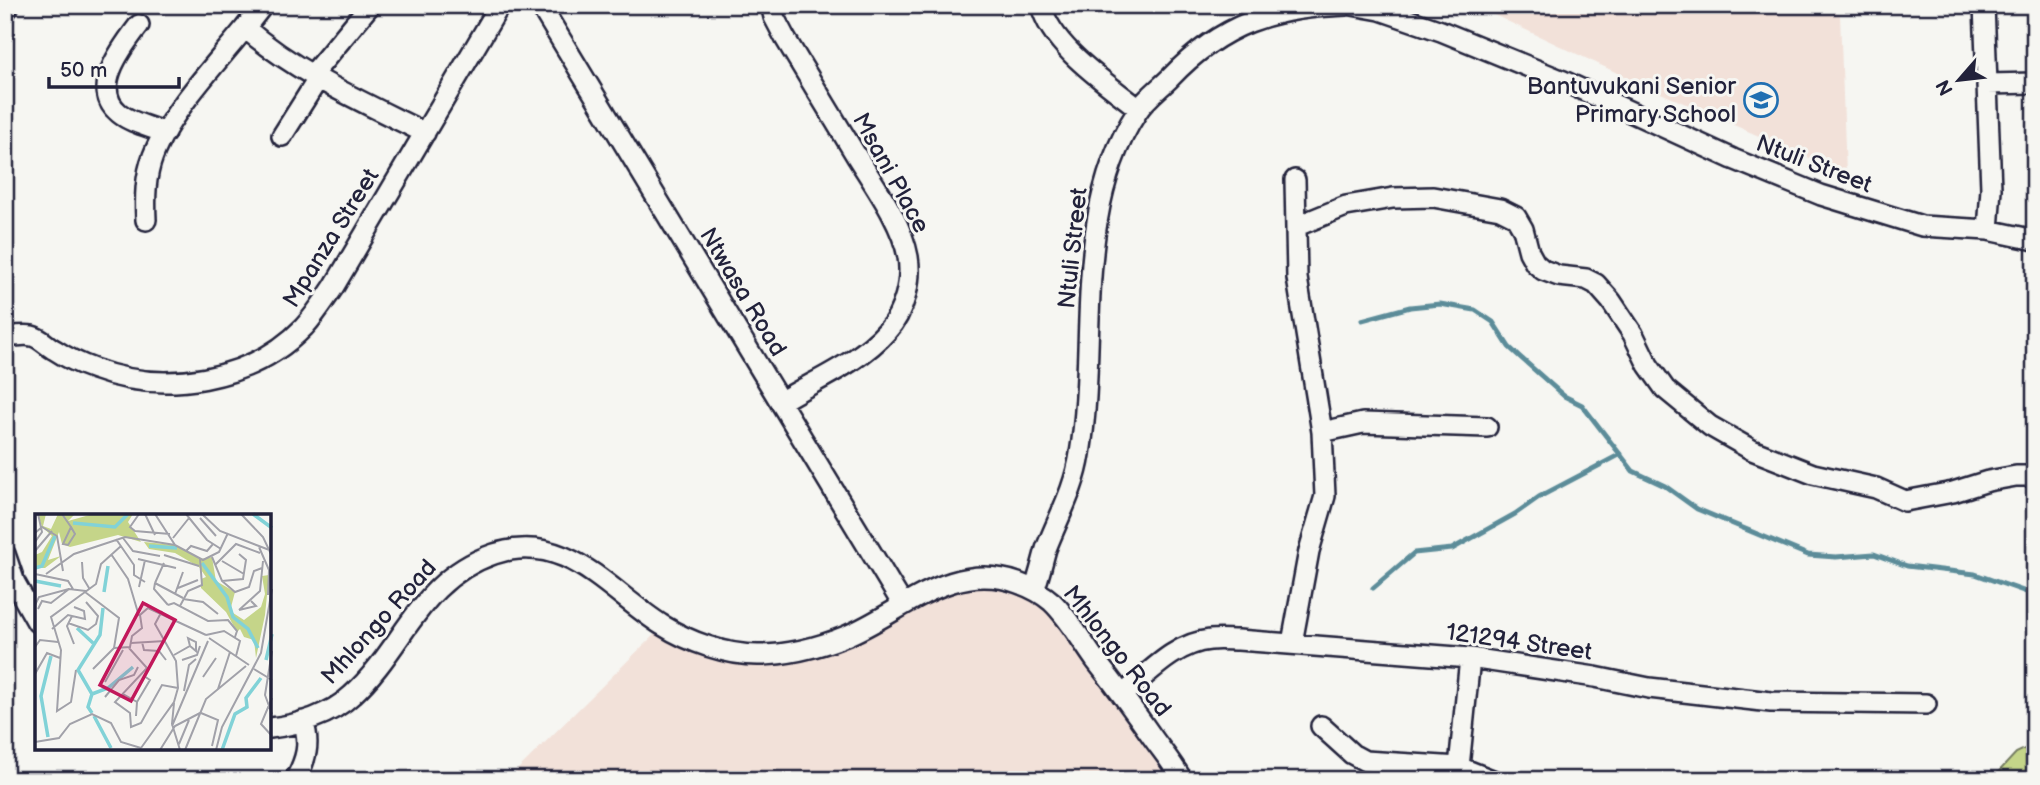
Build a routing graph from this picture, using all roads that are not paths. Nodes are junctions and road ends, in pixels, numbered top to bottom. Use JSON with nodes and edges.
{"nodes":[{"id":1,"x":9,"y":5,"type":"edge"},
{"id":2,"x":263,"y":5,"type":"edge"},
{"id":3,"x":370,"y":5,"type":"edge"},
{"id":4,"x":500,"y":5,"type":"edge"},
{"id":5,"x":540,"y":5,"type":"edge"},
{"id":6,"x":771,"y":5,"type":"edge"},
{"id":7,"x":1041,"y":5,"type":"edge"},
{"id":8,"x":1346,"y":5,"type":"edge"},
{"id":9,"x":1352,"y":5,"type":"edge"},
{"id":10,"x":1984,"y":5,"type":"edge"},
{"id":11,"x":5,"y":12,"type":"edge"},
{"id":12,"x":1409,"y":12,"type":"edge"},
{"id":13,"x":139,"y":25,"type":"dead end"},
{"id":14,"x":244,"y":28,"type":"junction"},
{"id":15,"x":315,"y":77,"type":"junction"},
{"id":16,"x":2035,"y":83,"type":"edge"},
{"id":17,"x":1987,"y":84,"type":"junction"},
{"id":18,"x":1139,"y":109,"type":"junction"},
{"id":19,"x":165,"y":133,"type":"junction"},
{"id":20,"x":425,"y":133,"type":"junction"},
{"id":21,"x":282,"y":136,"type":"dead end"},
{"id":22,"x":1295,"y":180,"type":"dead end"},
{"id":23,"x":146,"y":220,"type":"dead end"},
{"id":24,"x":1297,"y":226,"type":"junction"},
{"id":25,"x":1988,"y":230,"type":"junction"},
{"id":26,"x":2035,"y":240,"type":"edge"},
{"id":27,"x":5,"y":336,"type":"edge"},
{"id":28,"x":780,"y":401,"type":"junction"},
{"id":29,"x":1487,"y":427,"type":"dead end"},
{"id":30,"x":1322,"y":432,"type":"junction"},
{"id":31,"x":2035,"y":476,"type":"edge"},
{"id":32,"x":5,"y":554,"type":"edge"},
{"id":33,"x":1034,"y":590,"type":"junction"},
{"id":34,"x":903,"y":605,"type":"junction"},
{"id":35,"x":35,"y":618,"type":"edge"},
{"id":36,"x":1292,"y":643,"type":"junction"},
{"id":37,"x":1470,"y":658,"type":"junction"},
{"id":38,"x":1122,"y":695,"type":"junction"},
{"id":39,"x":1926,"y":704,"type":"dead end"},
{"id":40,"x":303,"y":721,"type":"junction"},
{"id":41,"x":1321,"y":726,"type":"dead end"},
{"id":42,"x":271,"y":728,"type":"edge"},
{"id":43,"x":1459,"y":767,"type":"junction"},
{"id":44,"x":295,"y":780,"type":"edge"},
{"id":45,"x":1182,"y":780,"type":"edge"},
{"id":46,"x":1492,"y":780,"type":"edge"}],
"edges":[{"from":1,"to":11,"type":"street"},
{"from":2,"to":14,"type":"street"},
{"from":3,"to":15,"type":"street"},
{"from":4,"to":20,"type":"street","name":"Mpanza Street"},
{"from":5,"to":28,"type":"street","name":"Ntwasa Road"},
{"from":6,"to":28,"type":"street","name":"Msani Place"},
{"from":7,"to":18,"type":"street"},
{"from":8,"to":18,"type":"street","name":"Ntuli Street"},
{"from":9,"to":12,"type":"street","name":"Ntuli Street"},
{"from":10,"to":17,"type":"street"},
{"from":12,"to":25,"type":"street","name":"Ntuli Street"},
{"from":13,"to":19,"type":"street"},
{"from":14,"to":15,"type":"street"},
{"from":14,"to":19,"type":"street"},
{"from":15,"to":20,"type":"street"},
{"from":15,"to":21,"type":"street"},
{"from":16,"to":17,"type":"street"},
{"from":17,"to":25,"type":"street"},
{"from":18,"to":33,"type":"street","name":"Ntuli Street"},
{"from":19,"to":23,"type":"street"},
{"from":20,"to":27,"type":"street","name":"Mpanza Street"},
{"from":22,"to":24,"type":"street"},
{"from":24,"to":30,"type":"street"},
{"from":24,"to":31,"type":"street"},
{"from":25,"to":26,"type":"street","name":"Ntuli Street"},
{"from":28,"to":34,"type":"street","name":"Ntwasa Road"},
{"from":29,"to":30,"type":"street"},
{"from":30,"to":36,"type":"street"},
{"from":32,"to":35,"type":"street"},
{"from":33,"to":34,"type":"street","name":"Mhlongo Road"},
{"from":33,"to":38,"type":"street","name":"Mhlongo Road"},
{"from":34,"to":40,"type":"street","name":"Mhlongo Road"},
{"from":36,"to":37,"type":"street","name":"121294 Street"},
{"from":36,"to":38,"type":"street","name":"121294 Street"},
{"from":37,"to":39,"type":"street","name":"121294 Street"},
{"from":37,"to":43,"type":"street"},
{"from":38,"to":45,"type":"street","name":"Mhlongo Road"},
{"from":40,"to":42,"type":"street","name":"Mhlongo Road"},
{"from":40,"to":44,"type":"street"},
{"from":41,"to":43,"type":"street"},
{"from":43,"to":46,"type":"street"}]}
